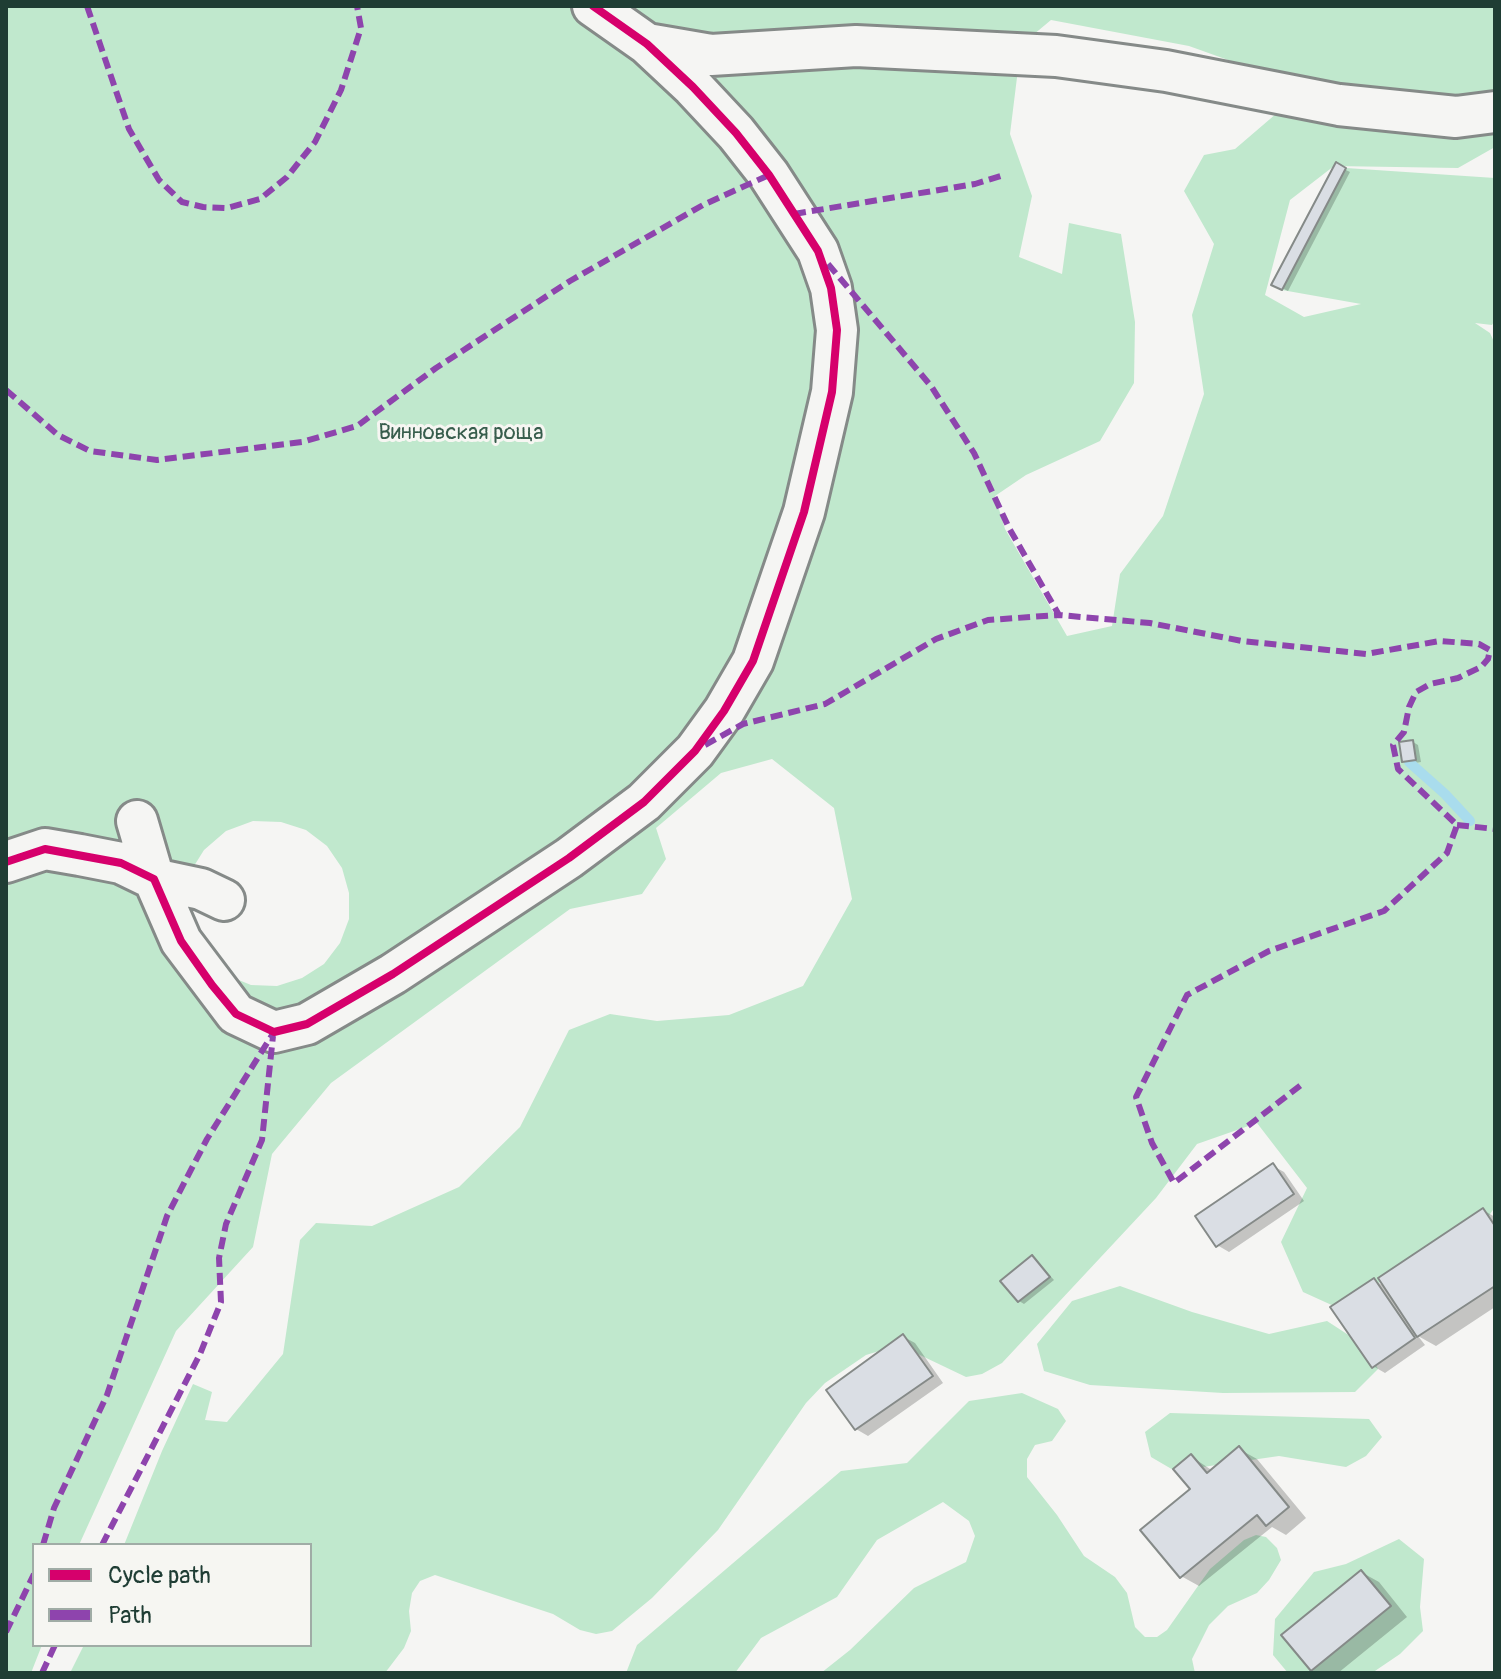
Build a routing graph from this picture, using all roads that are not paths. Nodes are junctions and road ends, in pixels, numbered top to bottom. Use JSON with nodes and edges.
{"nodes":[{"id":1,"x":593,"y":6,"type":"edge"},
{"id":2,"x":647,"y":44,"type":"junction"},
{"id":3,"x":1495,"y":112,"type":"edge"},
{"id":4,"x":137,"y":821,"type":"dead end"},
{"id":5,"x":6,"y":862,"type":"edge"},
{"id":6,"x":154,"y":879,"type":"junction"},
{"id":7,"x":224,"y":900,"type":"dead end"}],
"edges":[{"from":1,"to":2,"type":"street"},
{"from":2,"to":3,"type":"street"},
{"from":2,"to":6,"type":"street"},
{"from":4,"to":6,"type":"street"},
{"from":5,"to":6,"type":"street"},
{"from":6,"to":7,"type":"street"}]}
